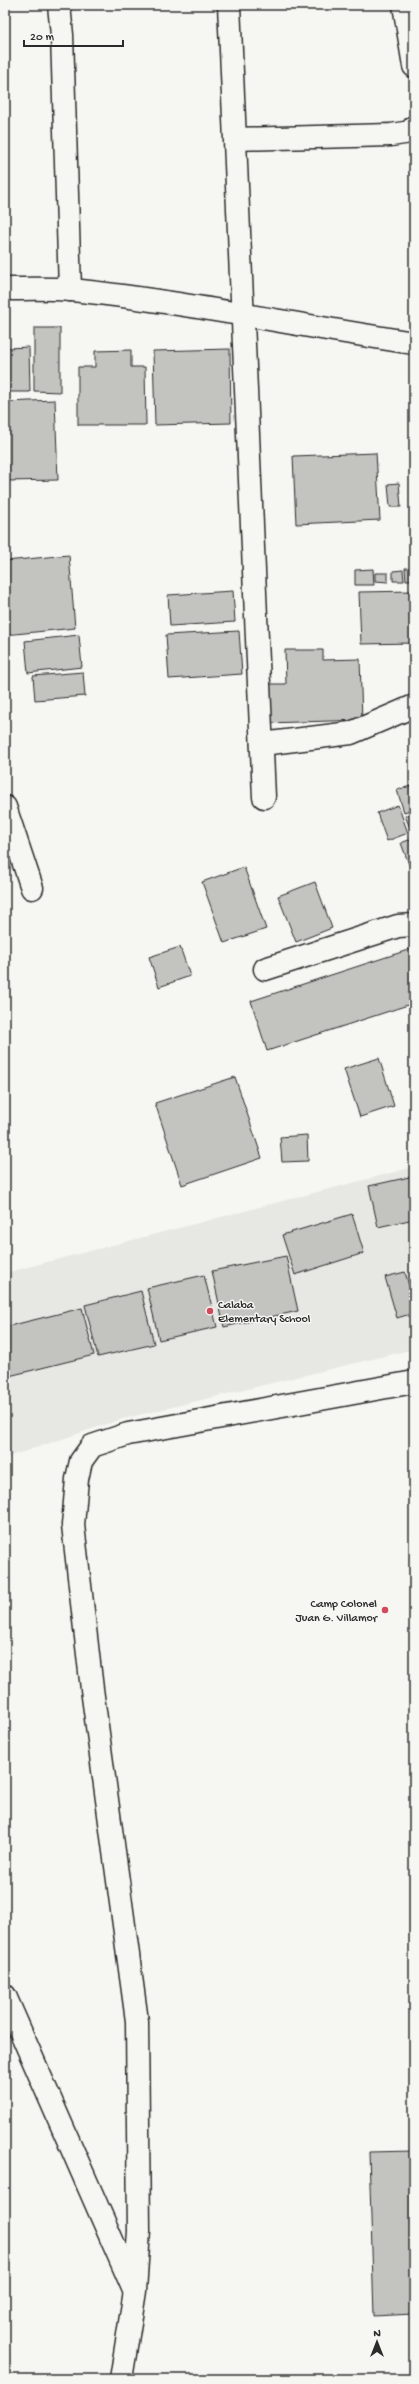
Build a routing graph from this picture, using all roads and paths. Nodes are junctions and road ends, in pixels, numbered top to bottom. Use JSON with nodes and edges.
{"nodes":[{"id":1,"x":59,"y":5,"type":"edge"},
{"id":2,"x":229,"y":5,"type":"edge"},
{"id":3,"x":404,"y":5,"type":"edge"},
{"id":4,"x":414,"y":66,"type":"edge"},
{"id":5,"x":414,"y":127,"type":"edge"},
{"id":6,"x":236,"y":139,"type":"junction"},
{"id":7,"x":5,"y":289,"type":"edge"},
{"id":8,"x":70,"y":290,"type":"junction"},
{"id":9,"x":241,"y":316,"type":"junction"},
{"id":10,"x":414,"y":343,"type":"edge"},
{"id":11,"x":414,"y":706,"type":"edge"},
{"id":12,"x":262,"y":744,"type":"junction"},
{"id":13,"x":264,"y":798,"type":"dead end"},
{"id":14,"x":5,"y":807,"type":"edge"},
{"id":15,"x":32,"y":888,"type":"dead end"},
{"id":16,"x":414,"y":924,"type":"edge"},
{"id":17,"x":265,"y":969,"type":"dead end"},
{"id":18,"x":414,"y":1382,"type":"edge"},
{"id":19,"x":5,"y":1996,"type":"edge"},
{"id":20,"x":135,"y":2291,"type":"junction"},
{"id":21,"x":121,"y":2379,"type":"edge"}],
"edges":[{"from":1,"to":8,"type":"street"},
{"from":2,"to":6,"type":"street"},
{"from":3,"to":4,"type":"street"},
{"from":5,"to":6,"type":"street"},
{"from":6,"to":9,"type":"street"},
{"from":7,"to":8,"type":"street"},
{"from":8,"to":9,"type":"street"},
{"from":9,"to":10,"type":"street"},
{"from":9,"to":12,"type":"street"},
{"from":11,"to":12,"type":"street"},
{"from":12,"to":13,"type":"street"},
{"from":14,"to":15,"type":"street"},
{"from":16,"to":17,"type":"street"},
{"from":18,"to":20,"type":"street"},
{"from":19,"to":20,"type":"street"},
{"from":20,"to":21,"type":"street"}]}
